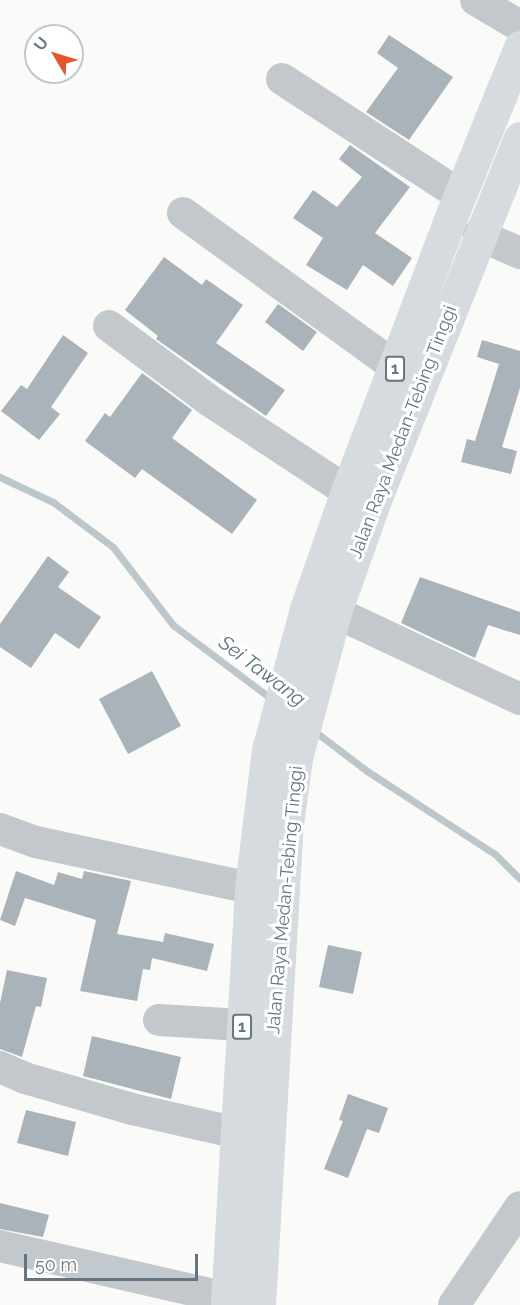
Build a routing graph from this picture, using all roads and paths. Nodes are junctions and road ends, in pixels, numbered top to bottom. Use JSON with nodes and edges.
{"nodes":[{"id":1,"x":476,"y":0,"type":"edge"},
{"id":2,"x":520,"y":26,"type":"edge"},
{"id":3,"x":520,"y":47,"type":"edge"},
{"id":4,"x":282,"y":79,"type":"dead end"},
{"id":5,"x":520,"y":138,"type":"edge"},
{"id":6,"x":460,"y":195,"type":"junction"},
{"id":7,"x":183,"y":213,"type":"dead end"},
{"id":8,"x":485,"y":222,"type":"junction"},
{"id":9,"x":520,"y":253,"type":"edge"},
{"id":10,"x":109,"y":326,"type":"dead end"},
{"id":11,"x":396,"y":367,"type":"junction"},
{"id":12,"x":347,"y":491,"type":"junction"},
{"id":13,"x":335,"y":612,"type":"junction"},
{"id":14,"x":296,"y":698,"type":"junction"},
{"id":15,"x":520,"y":699,"type":"edge"},
{"id":16,"x":282,"y":754,"type":"junction"},
{"id":17,"x":0,"y":829,"type":"edge"},
{"id":18,"x":251,"y":888,"type":"junction"},
{"id":19,"x":159,"y":1020,"type":"dead end"},
{"id":20,"x":242,"y":1025,"type":"junction"},
{"id":21,"x":0,"y":1067,"type":"edge"},
{"id":22,"x":238,"y":1133,"type":"junction"},
{"id":23,"x":520,"y":1208,"type":"edge"},
{"id":24,"x":0,"y":1246,"type":"edge"},
{"id":25,"x":227,"y":1301,"type":"edge"},
{"id":26,"x":259,"y":1305,"type":"edge"},
{"id":27,"x":454,"y":1305,"type":"edge"}],
"edges":[{"from":1,"to":2,"type":"street"},
{"from":3,"to":6,"type":"highway","name":"Jalan Raya Medan-Tebing Tinggi","number":"1"},
{"from":4,"to":6,"type":"street"},
{"from":5,"to":8,"type":"highway","name":"Jalan Raya Medan-Tebing Tinggi","number":"1"},
{"from":6,"to":8,"type":"highway"},
{"from":6,"to":11,"type":"highway","name":"Jalan Raya Medan-Tebing Tinggi","number":"1"},
{"from":7,"to":11,"type":"street"},
{"from":8,"to":9,"type":"street"},
{"from":8,"to":13,"type":"highway","name":"Jalan Raya Medan-Tebing Tinggi","number":"1"},
{"from":10,"to":12,"type":"street"},
{"from":11,"to":12,"type":"highway","name":"Jalan Raya Medan-Tebing Tinggi","number":"1"},
{"from":12,"to":14,"type":"highway","name":"Jalan Raya Medan-Tebing Tinggi","number":"1"},
{"from":13,"to":14,"type":"highway","name":"Jalan Raya Medan-Tebing Tinggi","number":"1"},
{"from":13,"to":15,"type":"street"},
{"from":14,"to":16,"type":"highway","name":"Jalan Raya Medan-Tebing Tinggi","number":"1"},
{"from":16,"to":18,"type":"highway","name":"Jalan Raya Medan-Tebing Tinggi","number":"1"},
{"from":16,"to":26,"type":"highway","name":"Jalan Raya Medan-Tebing Tinggi","number":"1"},
{"from":17,"to":18,"type":"street"},
{"from":18,"to":20,"type":"highway","name":"Jalan Raya Medan-Tebing Tinggi","number":"1"},
{"from":19,"to":20,"type":"street"},
{"from":20,"to":22,"type":"highway","name":"Jalan Raya Medan-Tebing Tinggi","number":"1"},
{"from":21,"to":22,"type":"street"},
{"from":22,"to":25,"type":"highway","name":"Jalan Raya Medan-Tebing Tinggi","number":"1"},
{"from":23,"to":27,"type":"street"},
{"from":24,"to":25,"type":"street"}]}
